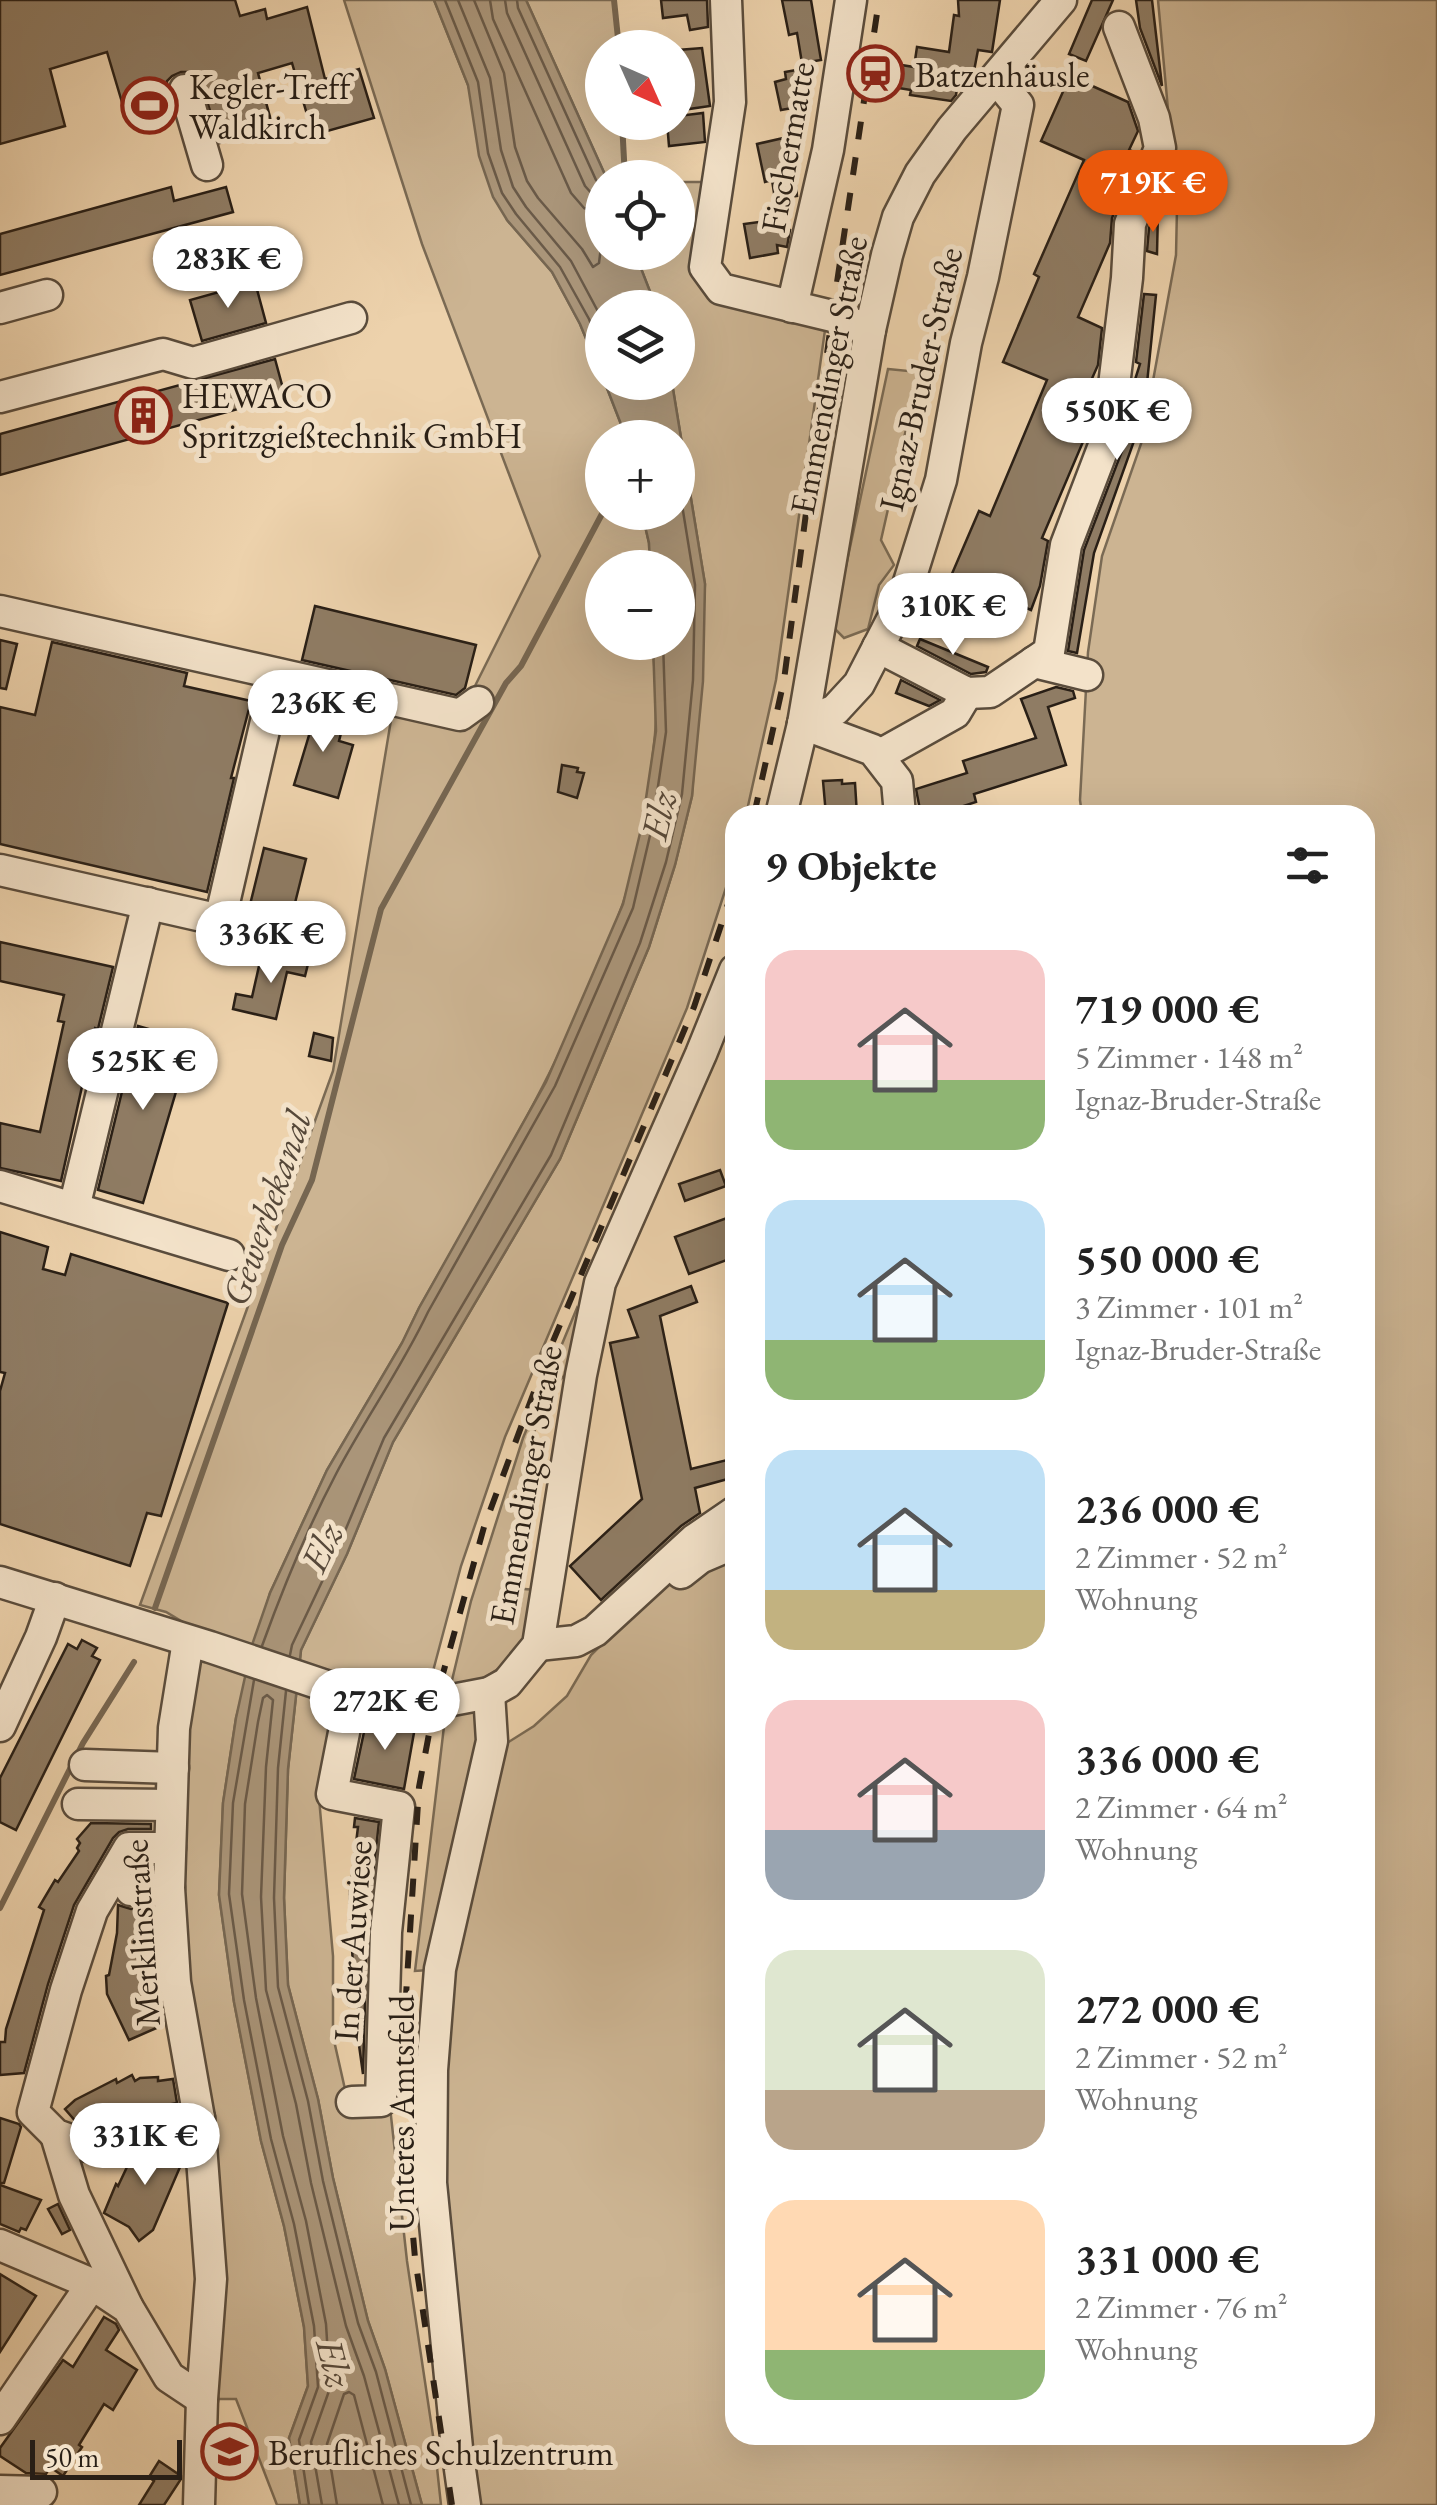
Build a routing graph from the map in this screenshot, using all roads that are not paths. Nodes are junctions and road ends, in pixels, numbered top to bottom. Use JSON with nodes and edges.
{"nodes":[{"id":1,"x":726,"y":0,"type":"edge"},
{"id":2,"x":851,"y":0,"type":"edge"},
{"id":3,"x":1061,"y":0,"type":"edge"},
{"id":4,"x":1119,"y":27,"type":"dead end"},
{"id":5,"x":996,"y":78,"type":"junction"},
{"id":6,"x":184,"y":90,"type":"dead end"},
{"id":7,"x":207,"y":165,"type":"dead end"},
{"id":8,"x":47,"y":295,"type":"dead end"},
{"id":9,"x":792,"y":307,"type":"junction"},
{"id":10,"x":0,"y":308,"type":"edge"},
{"id":11,"x":351,"y":318,"type":"dead end"},
{"id":12,"x":870,"y":330,"type":"junction"},
{"id":13,"x":15,"y":398,"type":"edge"},
{"id":14,"x":0,"y":611,"type":"edge"},
{"id":15,"x":878,"y":647,"type":"junction"},
{"id":16,"x":1034,"y":662,"type":"junction"},
{"id":17,"x":277,"y":674,"type":"junction"},
{"id":18,"x":1087,"y":675,"type":"dead end"},
{"id":19,"x":967,"y":694,"type":"junction"},
{"id":20,"x":474,"y":705,"type":"dead end"},
{"id":21,"x":802,"y":724,"type":"junction"},
{"id":22,"x":878,"y":756,"type":"junction"},
{"id":23,"x":783,"y":805,"type":"edge"},
{"id":24,"x":899,"y":805,"type":"edge"},
{"id":25,"x":0,"y":870,"type":"edge"},
{"id":26,"x":148,"y":903,"type":"junction"},
{"id":27,"x":725,"y":995,"type":"edge"},
{"id":28,"x":0,"y":1186,"type":"edge"},
{"id":29,"x":74,"y":1208,"type":"junction"},
{"id":30,"x":229,"y":1255,"type":"dead end"},
{"id":31,"x":725,"y":1519,"type":"edge"},
{"id":32,"x":725,"y":1547,"type":"edge"},
{"id":33,"x":0,"y":1582,"type":"edge"},
{"id":34,"x":55,"y":1598,"type":"junction"},
{"id":35,"x":630,"y":1599,"type":"junction"},
{"id":36,"x":199,"y":1644,"type":"junction"},
{"id":37,"x":538,"y":1644,"type":"junction"},
{"id":38,"x":489,"y":1693,"type":"junction"},
{"id":39,"x":355,"y":1695,"type":"junction"},
{"id":40,"x":0,"y":1726,"type":"edge"},
{"id":41,"x":85,"y":1765,"type":"dead end"},
{"id":42,"x":173,"y":1768,"type":"junction"},
{"id":43,"x":78,"y":1804,"type":"dead end"},
{"id":44,"x":171,"y":1805,"type":"junction"},
{"id":45,"x":170,"y":1848,"type":"junction"},
{"id":46,"x":169,"y":1888,"type":"junction"},
{"id":47,"x":131,"y":1890,"type":"dead end"},
{"id":48,"x":352,"y":2102,"type":"dead end"},
{"id":49,"x":199,"y":2118,"type":"junction"},
{"id":50,"x":56,"y":2135,"type":"junction"},
{"id":51,"x":0,"y":2245,"type":"edge"},
{"id":52,"x":92,"y":2284,"type":"junction"},
{"id":53,"x":128,"y":2308,"type":"junction"},
{"id":54,"x":202,"y":2399,"type":"junction"},
{"id":55,"x":0,"y":2419,"type":"edge"},
{"id":56,"x":0,"y":2491,"type":"edge"},
{"id":57,"x":51,"y":2499,"type":"edge"},
{"id":58,"x":199,"y":2505,"type":"edge"},
{"id":59,"x":465,"y":2505,"type":"edge"}],
"edges":[{"from":1,"to":9,"type":"street","name":"Fischermatte"},
{"from":2,"to":9,"type":"street","name":"Fischermatte"},
{"from":3,"to":5,"type":"street","name":"Emmendinger Straße"},
{"from":4,"to":16,"type":"street"},
{"from":5,"to":12,"type":"street","name":"Emmendinger Straße"},
{"from":5,"to":15,"type":"street","name":"Ignaz-Bruder-Straße"},
{"from":6,"to":7,"type":"street"},
{"from":8,"to":10,"type":"street"},
{"from":9,"to":12,"type":"street","name":"Fischermatte"},
{"from":11,"to":13,"type":"street"},
{"from":12,"to":21,"type":"street","name":"Emmendinger Straße"},
{"from":14,"to":17,"type":"street"},
{"from":15,"to":19,"type":"street"},
{"from":15,"to":21,"type":"street","name":"Ignaz-Bruder-Straße"},
{"from":16,"to":18,"type":"street"},
{"from":16,"to":19,"type":"street"},
{"from":17,"to":20,"type":"street"},
{"from":17,"to":26,"type":"street"},
{"from":19,"to":22,"type":"street"},
{"from":21,"to":22,"type":"street"},
{"from":21,"to":23,"type":"street","name":"Emmendinger Straße"},
{"from":22,"to":24,"type":"street"},
{"from":25,"to":26,"type":"street"},
{"from":26,"to":29,"type":"street"},
{"from":27,"to":37,"type":"street","name":"Emmendinger Straße"},
{"from":28,"to":29,"type":"street"},
{"from":29,"to":30,"type":"street"},
{"from":31,"to":35,"type":"street"},
{"from":32,"to":35,"type":"street"},
{"from":33,"to":34,"type":"street"},
{"from":34,"to":36,"type":"street"},
{"from":34,"to":40,"type":"street"},
{"from":35,"to":37,"type":"street"},
{"from":36,"to":39,"type":"street"},
{"from":36,"to":42,"type":"street","name":"Merklinstraße"},
{"from":37,"to":38,"type":"street","name":"Emmendinger Straße"},
{"from":38,"to":39,"type":"street"},
{"from":38,"to":59,"type":"street","name":"Unteres Amtsfeld"},
{"from":39,"to":48,"type":"street","name":"In der Auwiese"},
{"from":41,"to":42,"type":"street"},
{"from":42,"to":44,"type":"street","name":"Merklinstraße"},
{"from":43,"to":44,"type":"street"},
{"from":44,"to":45,"type":"street","name":"Merklinstraße"},
{"from":45,"to":46,"type":"street","name":"Merklinstraße"},
{"from":45,"to":50,"type":"street"},
{"from":46,"to":47,"type":"street"},
{"from":46,"to":49,"type":"street","name":"Merklinstraße"},
{"from":49,"to":50,"type":"street"},
{"from":49,"to":54,"type":"street","name":"Merklinstraße"},
{"from":50,"to":53,"type":"street"},
{"from":51,"to":52,"type":"street"},
{"from":52,"to":53,"type":"street"},
{"from":52,"to":55,"type":"street"},
{"from":53,"to":54,"type":"street"},
{"from":54,"to":58,"type":"street","name":"Merklinstraße"},
{"from":56,"to":57,"type":"street"}]}
